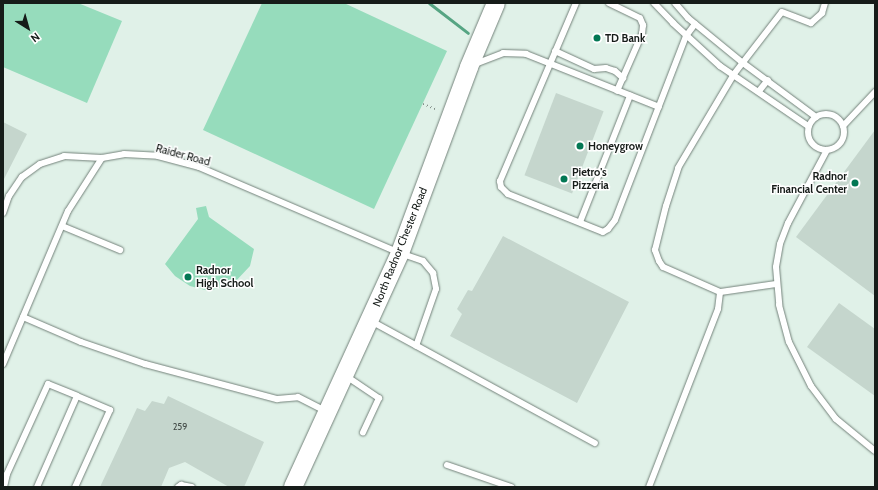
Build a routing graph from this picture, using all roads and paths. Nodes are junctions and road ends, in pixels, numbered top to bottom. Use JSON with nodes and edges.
{"nodes":[{"id":1,"x":496,"y":3,"type":"edge"},
{"id":2,"x":576,"y":3,"type":"edge"},
{"id":3,"x":609,"y":3,"type":"edge"},
{"id":4,"x":654,"y":3,"type":"edge"},
{"id":5,"x":675,"y":3,"type":"edge"},
{"id":6,"x":825,"y":3,"type":"edge"},
{"id":7,"x":695,"y":24,"type":"junction"},
{"id":8,"x":686,"y":36,"type":"junction"},
{"id":9,"x":555,"y":50,"type":"junction"},
{"id":10,"x":743,"y":63,"type":"junction"},
{"id":11,"x":550,"y":64,"type":"junction"},
{"id":12,"x":469,"y":67,"type":"junction"},
{"id":13,"x":734,"y":74,"type":"junction"},
{"id":14,"x":623,"y":78,"type":"junction"},
{"id":15,"x":768,"y":80,"type":"junction"},
{"id":16,"x":617,"y":91,"type":"junction"},
{"id":17,"x":759,"y":91,"type":"junction"},
{"id":18,"x":875,"y":92,"type":"edge"},
{"id":19,"x":630,"y":96,"type":"junction"},
{"id":20,"x":793,"y":99,"type":"junction"},
{"id":21,"x":659,"y":107,"type":"junction"},
{"id":22,"x":784,"y":110,"type":"junction"},
{"id":23,"x":816,"y":116,"type":"junction"},
{"id":24,"x":808,"y":126,"type":"junction"},
{"id":25,"x":843,"y":126,"type":"junction"},
{"id":26,"x":826,"y":150,"type":"junction"},
{"id":27,"x":102,"y":158,"type":"junction"},
{"id":28,"x":3,"y":213,"type":"edge"},
{"id":29,"x":580,"y":222,"type":"junction"},
{"id":30,"x":62,"y":226,"type":"junction"},
{"id":31,"x":120,"y":250,"type":"dead end"},
{"id":32,"x":400,"y":253,"type":"junction"},
{"id":33,"x":776,"y":284,"type":"junction"},
{"id":34,"x":720,"y":292,"type":"junction"},
{"id":35,"x":23,"y":317,"type":"junction"},
{"id":36,"x":370,"y":320,"type":"junction"},
{"id":37,"x":416,"y":346,"type":"junction"},
{"id":38,"x":3,"y":364,"type":"edge"},
{"id":39,"x":345,"y":375,"type":"junction"},
{"id":40,"x":77,"y":396,"type":"junction"},
{"id":41,"x":328,"y":412,"type":"junction"},
{"id":42,"x":363,"y":432,"type":"dead end"},
{"id":43,"x":595,"y":443,"type":"dead end"},
{"id":44,"x":875,"y":451,"type":"edge"},
{"id":45,"x":448,"y":465,"type":"dead end"},
{"id":46,"x":5,"y":474,"type":"edge"},
{"id":47,"x":4,"y":487,"type":"edge"},
{"id":48,"x":37,"y":487,"type":"edge"},
{"id":49,"x":75,"y":487,"type":"edge"},
{"id":50,"x":178,"y":487,"type":"edge"},
{"id":51,"x":192,"y":487,"type":"edge"},
{"id":52,"x":293,"y":487,"type":"edge"},
{"id":53,"x":511,"y":487,"type":"edge"},
{"id":54,"x":649,"y":487,"type":"edge"}],
"edges":[{"from":1,"to":12,"type":"main road","name":"North Radnor Chester Road"},
{"from":2,"to":9,"type":"lane"},
{"from":3,"to":14,"type":"lane"},
{"from":4,"to":8,"type":"lane"},
{"from":5,"to":7,"type":"lane"},
{"from":6,"to":10,"type":"lane"},
{"from":7,"to":8,"type":"lane"},
{"from":7,"to":10,"type":"lane"},
{"from":8,"to":13,"type":"lane"},
{"from":8,"to":21,"type":"lane"},
{"from":9,"to":11,"type":"lane"},
{"from":9,"to":14,"type":"lane"},
{"from":10,"to":13,"type":"lane"},
{"from":10,"to":15,"type":"lane"},
{"from":11,"to":12,"type":"lane"},
{"from":11,"to":16,"type":"lane"},
{"from":11,"to":29,"type":"lane"},
{"from":12,"to":32,"type":"main road","name":"North Radnor Chester Road"},
{"from":13,"to":17,"type":"lane"},
{"from":13,"to":34,"type":"lane"},
{"from":14,"to":16,"type":"lane"},
{"from":15,"to":17,"type":"lane"},
{"from":15,"to":20,"type":"lane"},
{"from":16,"to":19,"type":"lane"},
{"from":17,"to":22,"type":"lane"},
{"from":18,"to":25,"type":"lane"},
{"from":19,"to":21,"type":"lane"},
{"from":19,"to":29,"type":"lane"},
{"from":20,"to":22,"type":"lane"},
{"from":20,"to":23,"type":"lane"},
{"from":21,"to":29,"type":"lane"},
{"from":22,"to":24,"type":"lane"},
{"from":23,"to":24,"type":"lane"},
{"from":23,"to":25,"type":"lane"},
{"from":24,"to":26,"type":"lane"},
{"from":25,"to":26,"type":"lane"},
{"from":26,"to":33,"type":"lane"},
{"from":27,"to":28,"type":"lane","name":"Raider Road"},
{"from":27,"to":30,"type":"lane"},
{"from":27,"to":32,"type":"lane","name":"Raider Road"},
{"from":30,"to":31,"type":"lane"},
{"from":30,"to":35,"type":"lane"},
{"from":32,"to":36,"type":"main road","name":"North Radnor Chester Road"},
{"from":32,"to":37,"type":"lane","name":"Raider Road"},
{"from":33,"to":34,"type":"lane"},
{"from":33,"to":44,"type":"lane"},
{"from":34,"to":54,"type":"lane"},
{"from":35,"to":38,"type":"lane"},
{"from":35,"to":41,"type":"lane"},
{"from":36,"to":37,"type":"lane"},
{"from":36,"to":39,"type":"main road","name":"North Radnor Chester Road"},
{"from":37,"to":43,"type":"lane"},
{"from":39,"to":41,"type":"main road","name":"North Radnor Chester Road"},
{"from":39,"to":42,"type":"lane"},
{"from":40,"to":46,"type":"lane"},
{"from":40,"to":48,"type":"lane"},
{"from":40,"to":49,"type":"lane"},
{"from":41,"to":52,"type":"main road","name":"North Radnor Chester Road"},
{"from":45,"to":53,"type":"lane"},
{"from":46,"to":47,"type":"lane"},
{"from":50,"to":51,"type":"lane"}]}
